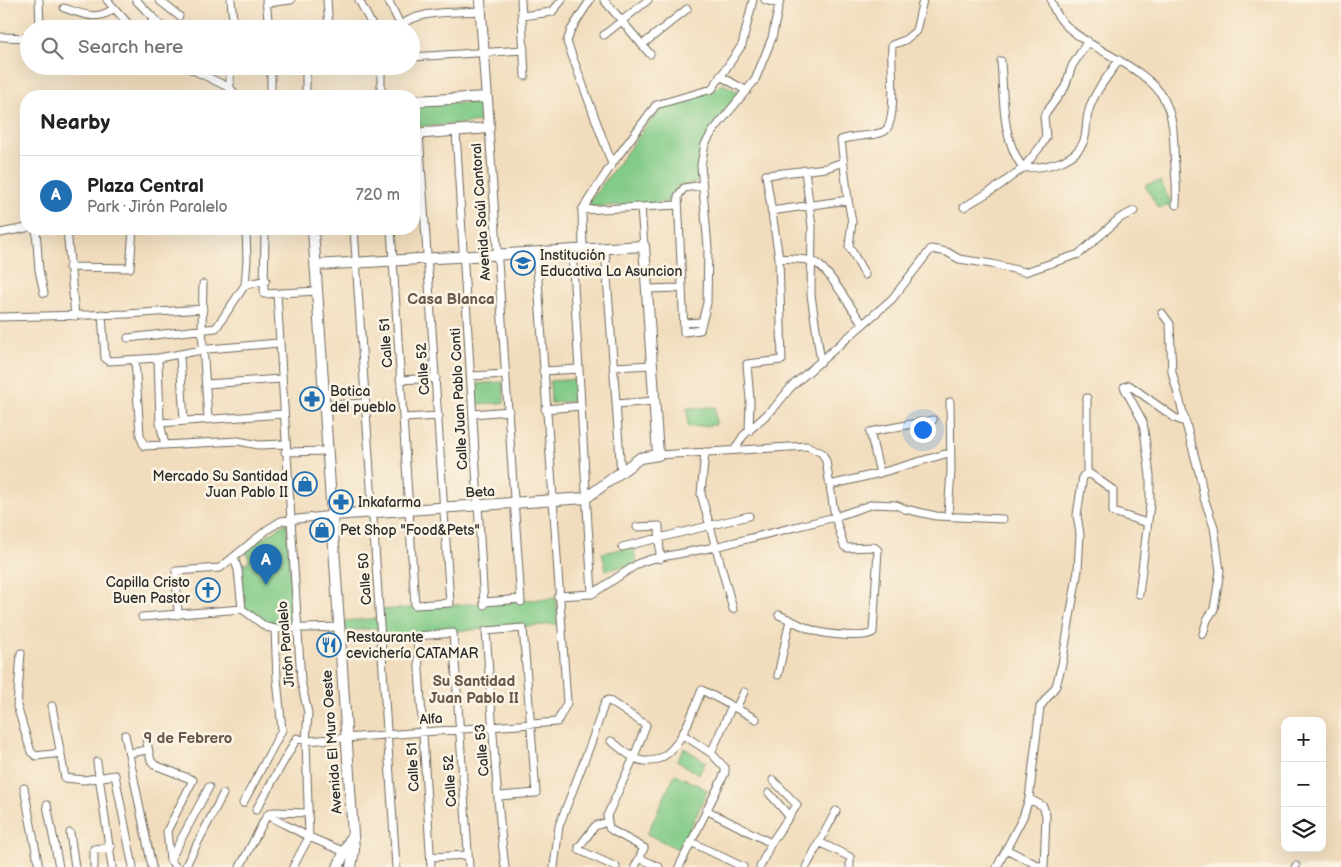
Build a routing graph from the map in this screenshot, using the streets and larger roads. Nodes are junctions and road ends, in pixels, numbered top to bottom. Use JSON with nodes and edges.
{"nodes":[{"id":1,"x":39,"y":0,"type":"edge"},
{"id":2,"x":107,"y":0,"type":"edge"},
{"id":3,"x":136,"y":0,"type":"edge"},
{"id":4,"x":158,"y":0,"type":"edge"},
{"id":5,"x":231,"y":0,"type":"edge"},
{"id":6,"x":291,"y":0,"type":"edge"},
{"id":7,"x":327,"y":0,"type":"edge"},
{"id":8,"x":358,"y":0,"type":"edge"},
{"id":9,"x":388,"y":0,"type":"edge"},
{"id":10,"x":480,"y":0,"type":"edge"},
{"id":11,"x":521,"y":0,"type":"edge"},
{"id":12,"x":562,"y":0,"type":"edge"},
{"id":13,"x":590,"y":0,"type":"edge"},
{"id":14,"x":604,"y":0,"type":"edge"},
{"id":15,"x":648,"y":0,"type":"edge"},
{"id":16,"x":753,"y":0,"type":"edge"},
{"id":17,"x":765,"y":0,"type":"edge"},
{"id":18,"x":923,"y":0,"type":"edge"},
{"id":19,"x":1051,"y":0,"type":"edge"},
{"id":20,"x":266,"y":2,"type":"edge"},
{"id":21,"x":780,"y":2,"type":"edge"},
{"id":22,"x":64,"y":8,"type":"dead end"},
{"id":23,"x":114,"y":8,"type":"junction"},
{"id":24,"x":686,"y":9,"type":"dead end"},
{"id":25,"x":480,"y":11,"type":"junction"},
{"id":26,"x":179,"y":16,"type":"dead end"},
{"id":27,"x":522,"y":16,"type":"junction"},
{"id":28,"x":154,"y":19,"type":"edge"},
{"id":29,"x":40,"y":20,"type":"edge"},
{"id":30,"x":125,"y":20,"type":"edge"},
{"id":31,"x":233,"y":20,"type":"edge"},
{"id":32,"x":268,"y":20,"type":"edge"},
{"id":33,"x":328,"y":20,"type":"edge"},
{"id":34,"x":369,"y":20,"type":"edge"},
{"id":35,"x":395,"y":20,"type":"edge"},
{"id":36,"x":408,"y":20,"type":"edge"},
{"id":37,"x":622,"y":21,"type":"junction"},
{"id":38,"x":604,"y":34,"type":"dead end"},
{"id":39,"x":2,"y":37,"type":"dead end"},
{"id":40,"x":20,"y":38,"type":"edge"},
{"id":41,"x":1088,"y":41,"type":"junction"},
{"id":42,"x":642,"y":45,"type":"junction"},
{"id":43,"x":524,"y":50,"type":"junction"},
{"id":44,"x":483,"y":52,"type":"junction"},
{"id":45,"x":650,"y":54,"type":"dead end"},
{"id":46,"x":420,"y":56,"type":"edge"},
{"id":47,"x":1119,"y":60,"type":"junction"},
{"id":48,"x":1001,"y":61,"type":"dead end"},
{"id":49,"x":203,"y":75,"type":"edge"},
{"id":50,"x":230,"y":75,"type":"edge"},
{"id":51,"x":271,"y":75,"type":"edge"},
{"id":52,"x":306,"y":75,"type":"edge"},
{"id":53,"x":381,"y":75,"type":"edge"},
{"id":54,"x":525,"y":76,"type":"dead end"},
{"id":55,"x":720,"y":76,"type":"junction"},
{"id":56,"x":230,"y":88,"type":"joint"},
{"id":57,"x":271,"y":90,"type":"edge"},
{"id":58,"x":306,"y":90,"type":"edge"},
{"id":59,"x":381,"y":90,"type":"edge"},
{"id":60,"x":747,"y":90,"type":"junction"},
{"id":61,"x":486,"y":97,"type":"junction"},
{"id":62,"x":420,"y":101,"type":"edge"},
{"id":63,"x":489,"y":128,"type":"junction"},
{"id":64,"x":456,"y":131,"type":"junction"},
{"id":65,"x":420,"y":134,"type":"edge"},
{"id":66,"x":844,"y":162,"type":"junction"},
{"id":67,"x":612,"y":164,"type":"junction"},
{"id":68,"x":1023,"y":168,"type":"junction"},
{"id":69,"x":805,"y":170,"type":"junction"},
{"id":70,"x":420,"y":176,"type":"edge"},
{"id":71,"x":702,"y":185,"type":"junction"},
{"id":72,"x":848,"y":200,"type":"junction"},
{"id":73,"x":678,"y":205,"type":"junction"},
{"id":74,"x":809,"y":205,"type":"junction"},
{"id":75,"x":1176,"y":205,"type":"dead end"},
{"id":76,"x":964,"y":207,"type":"dead end"},
{"id":77,"x":641,"y":208,"type":"junction"},
{"id":78,"x":582,"y":210,"type":"junction"},
{"id":79,"x":770,"y":211,"type":"junction"},
{"id":80,"x":1134,"y":211,"type":"dead end"},
{"id":81,"x":20,"y":229,"type":"edge"},
{"id":82,"x":0,"y":233,"type":"edge"},
{"id":83,"x":36,"y":235,"type":"edge"},
{"id":84,"x":67,"y":235,"type":"edge"},
{"id":85,"x":133,"y":235,"type":"edge"},
{"id":86,"x":246,"y":235,"type":"edge"},
{"id":87,"x":265,"y":235,"type":"edge"},
{"id":88,"x":313,"y":235,"type":"edge"},
{"id":89,"x":355,"y":235,"type":"edge"},
{"id":90,"x":391,"y":235,"type":"edge"},
{"id":91,"x":644,"y":246,"type":"junction"},
{"id":92,"x":605,"y":248,"type":"junction"},
{"id":93,"x":572,"y":250,"type":"junction"},
{"id":94,"x":583,"y":250,"type":"junction"},
{"id":95,"x":536,"y":252,"type":"junction"},
{"id":96,"x":498,"y":255,"type":"junction"},
{"id":97,"x":463,"y":257,"type":"junction"},
{"id":98,"x":779,"y":258,"type":"junction"},
{"id":99,"x":428,"y":259,"type":"junction"},
{"id":100,"x":393,"y":261,"type":"junction"},
{"id":101,"x":813,"y":262,"type":"junction"},
{"id":102,"x":357,"y":263,"type":"junction"},
{"id":103,"x":315,"y":265,"type":"junction"},
{"id":104,"x":70,"y":267,"type":"junction"},
{"id":105,"x":865,"y":276,"type":"dead end"},
{"id":106,"x":266,"y":280,"type":"junction"},
{"id":107,"x":203,"y":284,"type":"dead end"},
{"id":108,"x":245,"y":285,"type":"junction"},
{"id":109,"x":682,"y":288,"type":"junction"},
{"id":110,"x":647,"y":289,"type":"junction"},
{"id":111,"x":317,"y":291,"type":"junction"},
{"id":112,"x":44,"y":293,"type":"dead end"},
{"id":113,"x":277,"y":294,"type":"junction"},
{"id":114,"x":203,"y":309,"type":"junction"},
{"id":115,"x":1162,"y":313,"type":"dead end"},
{"id":116,"x":102,"y":314,"type":"junction"},
{"id":117,"x":75,"y":316,"type":"junction"},
{"id":118,"x":0,"y":317,"type":"edge"},
{"id":119,"x":863,"y":324,"type":"junction"},
{"id":120,"x":202,"y":330,"type":"junction"},
{"id":121,"x":128,"y":338,"type":"dead end"},
{"id":122,"x":279,"y":343,"type":"junction"},
{"id":123,"x":204,"y":350,"type":"junction"},
{"id":124,"x":180,"y":356,"type":"junction"},
{"id":125,"x":158,"y":358,"type":"junction"},
{"id":126,"x":136,"y":360,"type":"junction"},
{"id":127,"x":821,"y":362,"type":"junction"},
{"id":128,"x":652,"y":365,"type":"junction"},
{"id":129,"x":614,"y":367,"type":"junction"},
{"id":130,"x":578,"y":369,"type":"junction"},
{"id":131,"x":543,"y":372,"type":"junction"},
{"id":132,"x":506,"y":374,"type":"junction"},
{"id":133,"x":470,"y":376,"type":"junction"},
{"id":134,"x":436,"y":378,"type":"junction"},
{"id":135,"x":281,"y":379,"type":"junction"},
{"id":136,"x":400,"y":380,"type":"junction"},
{"id":137,"x":206,"y":384,"type":"junction"},
{"id":138,"x":1087,"y":398,"type":"dead end"},
{"id":139,"x":655,"y":401,"type":"junction"},
{"id":140,"x":950,"y":402,"type":"dead end"},
{"id":141,"x":366,"y":403,"type":"junction"},
{"id":142,"x":616,"y":404,"type":"junction"},
{"id":143,"x":325,"y":405,"type":"junction"},
{"id":144,"x":581,"y":406,"type":"junction"},
{"id":145,"x":545,"y":409,"type":"junction"},
{"id":146,"x":509,"y":411,"type":"junction"},
{"id":147,"x":283,"y":414,"type":"junction"},
{"id":148,"x":473,"y":414,"type":"junction"},
{"id":149,"x":439,"y":416,"type":"junction"},
{"id":150,"x":403,"y":418,"type":"junction"},
{"id":151,"x":208,"y":419,"type":"junction"},
{"id":152,"x":933,"y":420,"type":"dead end"},
{"id":153,"x":184,"y":421,"type":"junction"},
{"id":154,"x":1185,"y":422,"type":"junction"},
{"id":155,"x":160,"y":423,"type":"junction"},
{"id":156,"x":749,"y":431,"type":"junction"},
{"id":157,"x":285,"y":444,"type":"junction"},
{"id":158,"x":165,"y":445,"type":"junction"},
{"id":159,"x":735,"y":449,"type":"junction"},
{"id":160,"x":328,"y":450,"type":"junction"},
{"id":161,"x":285,"y":452,"type":"junction"},
{"id":162,"x":705,"y":452,"type":"junction"},
{"id":163,"x":945,"y":454,"type":"dead end"},
{"id":164,"x":658,"y":455,"type":"junction"},
{"id":165,"x":621,"y":473,"type":"junction"},
{"id":166,"x":1087,"y":473,"type":"junction"},
{"id":167,"x":880,"y":474,"type":"junction"},
{"id":168,"x":830,"y":485,"type":"junction"},
{"id":169,"x":586,"y":498,"type":"junction"},
{"id":170,"x":552,"y":501,"type":"junction"},
{"id":171,"x":515,"y":504,"type":"junction"},
{"id":172,"x":478,"y":506,"type":"junction"},
{"id":173,"x":444,"y":507,"type":"junction"},
{"id":174,"x":408,"y":510,"type":"junction"},
{"id":175,"x":373,"y":512,"type":"junction"},
{"id":176,"x":332,"y":515,"type":"junction"},
{"id":177,"x":948,"y":515,"type":"junction"},
{"id":178,"x":749,"y":516,"type":"dead end"},
{"id":179,"x":835,"y":517,"type":"junction"},
{"id":180,"x":290,"y":519,"type":"junction"},
{"id":181,"x":1004,"y":519,"type":"dead end"},
{"id":182,"x":1147,"y":523,"type":"junction"},
{"id":183,"x":710,"y":526,"type":"junction"},
{"id":184,"x":637,"y":528,"type":"dead end"},
{"id":185,"x":660,"y":539,"type":"junction"},
{"id":186,"x":622,"y":546,"type":"dead end"},
{"id":187,"x":715,"y":546,"type":"junction"},
{"id":188,"x":234,"y":558,"type":"junction"},
{"id":189,"x":660,"y":559,"type":"junction"},
{"id":190,"x":592,"y":594,"type":"junction"},
{"id":191,"x":1139,"y":594,"type":"dead end"},
{"id":192,"x":558,"y":596,"type":"junction"},
{"id":193,"x":484,"y":603,"type":"joint"},
{"id":194,"x":414,"y":605,"type":"joint"},
{"id":195,"x":733,"y":609,"type":"dead end"},
{"id":196,"x":242,"y":610,"type":"junction"},
{"id":197,"x":178,"y":615,"type":"junction"},
{"id":198,"x":779,"y":615,"type":"dead end"},
{"id":199,"x":142,"y":617,"type":"dead end"},
{"id":200,"x":790,"y":620,"type":"junction"},
{"id":201,"x":338,"y":626,"type":"junction"},
{"id":202,"x":275,"y":629,"type":"junction"},
{"id":203,"x":297,"y":629,"type":"junction"},
{"id":204,"x":453,"y":633,"type":"joint"},
{"id":205,"x":1203,"y":634,"type":"dead end"},
{"id":206,"x":21,"y":653,"type":"dead end"},
{"id":207,"x":778,"y":676,"type":"dead end"},
{"id":208,"x":744,"y":692,"type":"dead end"},
{"id":209,"x":52,"y":706,"type":"dead end"},
{"id":210,"x":734,"y":707,"type":"junction"},
{"id":211,"x":756,"y":719,"type":"dead end"},
{"id":212,"x":532,"y":724,"type":"junction"},
{"id":213,"x":493,"y":727,"type":"junction"},
{"id":214,"x":459,"y":729,"type":"junction"},
{"id":215,"x":424,"y":731,"type":"junction"},
{"id":216,"x":387,"y":734,"type":"junction"},
{"id":217,"x":682,"y":734,"type":"junction"},
{"id":218,"x":125,"y":735,"type":"dead end"},
{"id":219,"x":346,"y":736,"type":"junction"},
{"id":220,"x":146,"y":738,"type":"dead end"},
{"id":221,"x":306,"y":741,"type":"junction"},
{"id":222,"x":610,"y":741,"type":"dead end"},
{"id":223,"x":148,"y":750,"type":"junction"},
{"id":224,"x":61,"y":753,"type":"junction"},
{"id":225,"x":129,"y":753,"type":"junction"},
{"id":226,"x":711,"y":753,"type":"junction"},
{"id":227,"x":634,"y":758,"type":"junction"},
{"id":228,"x":97,"y":762,"type":"dead end"},
{"id":229,"x":99,"y":778,"type":"junction"},
{"id":230,"x":773,"y":780,"type":"dead end"},
{"id":231,"x":209,"y":787,"type":"dead end"},
{"id":232,"x":24,"y":788,"type":"dead end"},
{"id":233,"x":769,"y":793,"type":"dead end"},
{"id":234,"x":223,"y":794,"type":"dead end"},
{"id":235,"x":499,"y":796,"type":"junction"},
{"id":236,"x":1029,"y":799,"type":"junction"},
{"id":237,"x":242,"y":802,"type":"dead end"},
{"id":238,"x":47,"y":805,"type":"dead end"},
{"id":239,"x":256,"y":810,"type":"dead end"},
{"id":240,"x":706,"y":810,"type":"junction"},
{"id":241,"x":836,"y":811,"type":"dead end"},
{"id":242,"x":308,"y":813,"type":"junction"},
{"id":243,"x":267,"y":815,"type":"junction"},
{"id":244,"x":789,"y":816,"type":"junction"},
{"id":245,"x":607,"y":822,"type":"junction"},
{"id":246,"x":70,"y":833,"type":"dead end"},
{"id":247,"x":352,"y":834,"type":"junction"},
{"id":248,"x":309,"y":837,"type":"junction"},
{"id":249,"x":691,"y":842,"type":"junction"},
{"id":250,"x":819,"y":842,"type":"junction"},
{"id":251,"x":771,"y":843,"type":"junction"},
{"id":252,"x":111,"y":847,"type":"junction"},
{"id":253,"x":1006,"y":849,"type":"junction"},
{"id":254,"x":345,"y":852,"type":"junction"},
{"id":255,"x":468,"y":855,"type":"junction"},
{"id":256,"x":431,"y":857,"type":"junction"},
{"id":257,"x":639,"y":858,"type":"junction"},
{"id":258,"x":170,"y":860,"type":"junction"},
{"id":259,"x":39,"y":867,"type":"edge"},
{"id":260,"x":59,"y":867,"type":"edge"},
{"id":261,"x":75,"y":867,"type":"edge"},
{"id":262,"x":94,"y":867,"type":"edge"},
{"id":263,"x":112,"y":867,"type":"edge"},
{"id":264,"x":133,"y":867,"type":"edge"},
{"id":265,"x":152,"y":867,"type":"edge"},
{"id":266,"x":176,"y":867,"type":"edge"},
{"id":267,"x":185,"y":867,"type":"edge"},
{"id":268,"x":240,"y":867,"type":"edge"},
{"id":269,"x":293,"y":867,"type":"edge"},
{"id":270,"x":338,"y":867,"type":"edge"},
{"id":271,"x":351,"y":867,"type":"edge"},
{"id":272,"x":396,"y":867,"type":"edge"},
{"id":273,"x":431,"y":867,"type":"edge"},
{"id":274,"x":469,"y":867,"type":"edge"},
{"id":275,"x":505,"y":867,"type":"edge"},
{"id":276,"x":554,"y":867,"type":"edge"},
{"id":277,"x":616,"y":867,"type":"edge"},
{"id":278,"x":635,"y":867,"type":"edge"},
{"id":279,"x":659,"y":867,"type":"edge"},
{"id":280,"x":679,"y":867,"type":"edge"},
{"id":281,"x":743,"y":867,"type":"edge"},
{"id":282,"x":760,"y":867,"type":"edge"},
{"id":283,"x":806,"y":867,"type":"edge"},
{"id":284,"x":850,"y":867,"type":"edge"},
{"id":285,"x":997,"y":867,"type":"edge"},
{"id":286,"x":1042,"y":867,"type":"edge"}],
"edges":[{"from":1,"to":29,"type":"street"},
{"from":2,"to":23,"type":"street"},
{"from":3,"to":28,"type":"street"},
{"from":4,"to":26,"type":"street"},
{"from":5,"to":31,"type":"street"},
{"from":6,"to":20,"type":"street"},
{"from":7,"to":33,"type":"street"},
{"from":8,"to":34,"type":"street"},
{"from":9,"to":35,"type":"street"},
{"from":10,"to":25,"type":"street","name":"Avenida Saúl Cantoral"},
{"from":11,"to":27,"type":"street"},
{"from":12,"to":27,"type":"street"},
{"from":13,"to":67,"type":"street"},
{"from":14,"to":37,"type":"street"},
{"from":15,"to":37,"type":"street"},
{"from":16,"to":55,"type":"street"},
{"from":17,"to":21,"type":"street"},
{"from":18,"to":66,"type":"street"},
{"from":19,"to":41,"type":"street"},
{"from":20,"to":32,"type":"street"},
{"from":21,"to":60,"type":"street"},
{"from":22,"to":23,"type":"street"},
{"from":23,"to":30,"type":"street"},
{"from":24,"to":42,"type":"street"},
{"from":25,"to":36,"type":"street"},
{"from":25,"to":44,"type":"street","name":"Avenida Saúl Cantoral"},
{"from":27,"to":43,"type":"street"},
{"from":37,"to":38,"type":"street"},
{"from":37,"to":42,"type":"street"},
{"from":39,"to":40,"type":"street"},
{"from":41,"to":47,"type":"street"},
{"from":41,"to":68,"type":"street"},
{"from":42,"to":45,"type":"street"},
{"from":43,"to":44,"type":"street"},
{"from":43,"to":54,"type":"street"},
{"from":44,"to":46,"type":"street"},
{"from":44,"to":61,"type":"street","name":"Avenida Saúl Cantoral"},
{"from":47,"to":68,"type":"street"},
{"from":47,"to":75,"type":"street"},
{"from":48,"to":68,"type":"street"},
{"from":49,"to":56,"type":"street"},
{"from":50,"to":56,"type":"street"},
{"from":51,"to":57,"type":"street"},
{"from":52,"to":58,"type":"street"},
{"from":53,"to":59,"type":"street"},
{"from":55,"to":60,"type":"street"},
{"from":55,"to":67,"type":"street"},
{"from":60,"to":71,"type":"street"},
{"from":61,"to":62,"type":"street"},
{"from":61,"to":63,"type":"street","name":"Avenida Saúl Cantoral"},
{"from":63,"to":64,"type":"street"},
{"from":63,"to":96,"type":"street","name":"Avenida Saúl Cantoral"},
{"from":64,"to":65,"type":"street"},
{"from":64,"to":97,"type":"street","name":"Calle Juan Pablo Conti"},
{"from":66,"to":69,"type":"street"},
{"from":66,"to":72,"type":"street"},
{"from":67,"to":78,"type":"street"},
{"from":68,"to":76,"type":"street"},
{"from":69,"to":74,"type":"street"},
{"from":69,"to":79,"type":"street"},
{"from":70,"to":99,"type":"street","name":"Calle 52"},
{"from":71,"to":73,"type":"street"},
{"from":71,"to":109,"type":"street"},
{"from":72,"to":74,"type":"street"},
{"from":72,"to":105,"type":"street"},
{"from":73,"to":77,"type":"street"},
{"from":73,"to":109,"type":"street"},
{"from":74,"to":79,"type":"street"},
{"from":74,"to":101,"type":"street"},
{"from":77,"to":78,"type":"street"},
{"from":77,"to":91,"type":"street"},
{"from":78,"to":94,"type":"street"},
{"from":79,"to":98,"type":"street"},
{"from":80,"to":119,"type":"street"},
{"from":81,"to":82,"type":"street"},
{"from":83,"to":112,"type":"street"},
{"from":84,"to":104,"type":"street"},
{"from":85,"to":104,"type":"street"},
{"from":86,"to":108,"type":"street"},
{"from":87,"to":106,"type":"street"},
{"from":88,"to":103,"type":"street","name":"Avenida El Muro Oeste"},
{"from":89,"to":102,"type":"street","name":"Calle 50"},
{"from":90,"to":100,"type":"street","name":"Calle 51"},
{"from":91,"to":92,"type":"street"},
{"from":91,"to":110,"type":"street"},
{"from":92,"to":94,"type":"street"},
{"from":92,"to":129,"type":"street"},
{"from":93,"to":94,"type":"street"},
{"from":93,"to":95,"type":"street"},
{"from":93,"to":130,"type":"street"},
{"from":95,"to":96,"type":"street"},
{"from":95,"to":131,"type":"street"},
{"from":96,"to":97,"type":"street"},
{"from":96,"to":132,"type":"street","name":"Avenida Saúl Cantoral"},
{"from":97,"to":99,"type":"street"},
{"from":97,"to":133,"type":"street","name":"Calle Juan Pablo Conti"},
{"from":98,"to":101,"type":"street"},
{"from":98,"to":156,"type":"street"},
{"from":99,"to":100,"type":"street"},
{"from":99,"to":134,"type":"street","name":"Calle 52"},
{"from":100,"to":102,"type":"street"},
{"from":100,"to":136,"type":"street","name":"Calle 51"},
{"from":101,"to":119,"type":"street"},
{"from":101,"to":127,"type":"street"},
{"from":102,"to":103,"type":"street"},
{"from":102,"to":141,"type":"street","name":"Calle 50"},
{"from":103,"to":111,"type":"street","name":"Avenida El Muro Oeste"},
{"from":104,"to":117,"type":"street"},
{"from":106,"to":108,"type":"street"},
{"from":106,"to":113,"type":"street"},
{"from":107,"to":114,"type":"street"},
{"from":108,"to":120,"type":"street"},
{"from":109,"to":110,"type":"street"},
{"from":110,"to":128,"type":"street"},
{"from":111,"to":113,"type":"street"},
{"from":111,"to":143,"type":"street","name":"Avenida El Muro Oeste"},
{"from":113,"to":122,"type":"street","name":"Jirón Paralelo"},
{"from":114,"to":116,"type":"street"},
{"from":114,"to":120,"type":"street"},
{"from":115,"to":154,"type":"street"},
{"from":116,"to":117,"type":"street"},
{"from":116,"to":126,"type":"street"},
{"from":117,"to":118,"type":"street"},
{"from":119,"to":127,"type":"street"},
{"from":120,"to":121,"type":"street"},
{"from":120,"to":123,"type":"street"},
{"from":122,"to":123,"type":"street"},
{"from":122,"to":135,"type":"street","name":"Jirón Paralelo"},
{"from":123,"to":124,"type":"street"},
{"from":123,"to":137,"type":"street"},
{"from":124,"to":125,"type":"street"},
{"from":124,"to":153,"type":"street"},
{"from":125,"to":126,"type":"street"},
{"from":125,"to":155,"type":"street"},
{"from":126,"to":158,"type":"street"},
{"from":127,"to":156,"type":"street"},
{"from":128,"to":129,"type":"street"},
{"from":128,"to":139,"type":"street"},
{"from":129,"to":142,"type":"street"},
{"from":130,"to":131,"type":"street"},
{"from":130,"to":144,"type":"street"},
{"from":131,"to":145,"type":"street"},
{"from":132,"to":133,"type":"street"},
{"from":132,"to":146,"type":"street","name":"Avenida Saúl Cantoral"},
{"from":133,"to":148,"type":"street","name":"Calle Juan Pablo Conti"},
{"from":134,"to":136,"type":"street"},
{"from":134,"to":149,"type":"street","name":"Calle 52"},
{"from":135,"to":137,"type":"street"},
{"from":135,"to":147,"type":"street","name":"Jirón Paralelo"},
{"from":136,"to":150,"type":"street","name":"Calle 51"},
{"from":137,"to":151,"type":"street"},
{"from":138,"to":166,"type":"street"},
{"from":139,"to":142,"type":"street"},
{"from":139,"to":164,"type":"street"},
{"from":140,"to":177,"type":"street"},
{"from":141,"to":143,"type":"street"},
{"from":141,"to":175,"type":"street","name":"Calle 50"},
{"from":142,"to":165,"type":"street"},
{"from":143,"to":160,"type":"street","name":"Avenida El Muro Oeste"},
{"from":144,"to":145,"type":"street"},
{"from":144,"to":169,"type":"street"},
{"from":145,"to":170,"type":"street"},
{"from":146,"to":148,"type":"street"},
{"from":146,"to":171,"type":"street","name":"Avenida Saúl Cantoral"},
{"from":147,"to":151,"type":"street"},
{"from":147,"to":157,"type":"street","name":"Jirón Paralelo"},
{"from":148,"to":172,"type":"street","name":"Calle Juan Pablo Conti"},
{"from":149,"to":150,"type":"street"},
{"from":149,"to":173,"type":"street","name":"Calle 52"},
{"from":150,"to":174,"type":"street","name":"Calle 51"},
{"from":151,"to":153,"type":"street"},
{"from":152,"to":167,"type":"street"},
{"from":153,"to":155,"type":"street"},
{"from":154,"to":182,"type":"street"},
{"from":154,"to":205,"type":"street"},
{"from":155,"to":158,"type":"street"},
{"from":156,"to":159,"type":"street"},
{"from":157,"to":158,"type":"street"},
{"from":157,"to":161,"type":"street","name":"Jirón Paralelo"},
{"from":159,"to":162,"type":"street"},
{"from":159,"to":168,"type":"street"},
{"from":160,"to":161,"type":"street"},
{"from":160,"to":176,"type":"street","name":"Avenida El Muro Oeste"},
{"from":161,"to":180,"type":"street","name":"Jirón Paralelo"},
{"from":162,"to":164,"type":"street"},
{"from":162,"to":183,"type":"street"},
{"from":163,"to":167,"type":"street"},
{"from":164,"to":165,"type":"street"},
{"from":165,"to":169,"type":"street"},
{"from":166,"to":182,"type":"street"},
{"from":166,"to":236,"type":"street"},
{"from":167,"to":168,"type":"street"},
{"from":168,"to":179,"type":"street"},
{"from":169,"to":170,"type":"street","name":"Beta"},
{"from":169,"to":190,"type":"street"},
{"from":170,"to":171,"type":"street","name":"Beta"},
{"from":170,"to":192,"type":"street"},
{"from":171,"to":172,"type":"street","name":"Beta"},
{"from":171,"to":193,"type":"street","name":"Avenida Saúl Cantoral"},
{"from":172,"to":173,"type":"street","name":"Beta"},
{"from":172,"to":193,"type":"street","name":"Calle Juan Pablo Conti"},
{"from":173,"to":174,"type":"street","name":"Beta"},
{"from":173,"to":194,"type":"street","name":"Calle 52"},
{"from":174,"to":175,"type":"street","name":"Beta"},
{"from":174,"to":194,"type":"street","name":"Calle 51"},
{"from":175,"to":176,"type":"street","name":"Beta"},
{"from":175,"to":216,"type":"street","name":"Calle 50"},
{"from":176,"to":180,"type":"street","name":"Beta"},
{"from":176,"to":201,"type":"street","name":"Avenida El Muro Oeste"},
{"from":177,"to":179,"type":"street"},
{"from":177,"to":181,"type":"street"},
{"from":178,"to":183,"type":"street"},
{"from":179,"to":187,"type":"street"},
{"from":179,"to":200,"type":"street"},
{"from":180,"to":188,"type":"street","name":"Beta"},
{"from":180,"to":203,"type":"street","name":"Jirón Paralelo"},
{"from":182,"to":191,"type":"street"},
{"from":183,"to":185,"type":"street"},
{"from":183,"to":187,"type":"street"},
{"from":184,"to":185,"type":"street"},
{"from":185,"to":186,"type":"street"},
{"from":185,"to":189,"type":"street"},
{"from":187,"to":189,"type":"street"},
{"from":187,"to":195,"type":"street"},
{"from":188,"to":196,"type":"street"},
{"from":188,"to":197,"type":"street","name":"Beta"},
{"from":189,"to":190,"type":"street"},
{"from":190,"to":192,"type":"street"},
{"from":192,"to":212,"type":"street","name":"Alfa"},
{"from":196,"to":197,"type":"street"},
{"from":196,"to":202,"type":"street"},
{"from":197,"to":199,"type":"street"},
{"from":198,"to":200,"type":"street"},
{"from":200,"to":207,"type":"street"},
{"from":201,"to":203,"type":"street"},
{"from":201,"to":219,"type":"street","name":"Avenida El Muro Oeste"},
{"from":202,"to":203,"type":"street"},
{"from":202,"to":237,"type":"street"},
{"from":203,"to":221,"type":"street","name":"Jirón Paralelo"},
{"from":204,"to":214,"type":"street","name":"Calle 52"},
{"from":204,"to":215,"type":"street","name":"Calle 51"},
{"from":206,"to":224,"type":"street"},
{"from":208,"to":210,"type":"street"},
{"from":209,"to":224,"type":"street"},
{"from":210,"to":211,"type":"street"},
{"from":210,"to":217,"type":"street"},
{"from":210,"to":226,"type":"street"},
{"from":212,"to":213,"type":"street","name":"Alfa"},
{"from":212,"to":213,"type":"street","name":"Calle 53"},
{"from":212,"to":235,"type":"street"},
{"from":213,"to":214,"type":"street","name":"Alfa"},
{"from":213,"to":235,"type":"street","name":"Calle 53"},
{"from":214,"to":215,"type":"street","name":"Alfa"},
{"from":214,"to":255,"type":"street","name":"Calle 52"},
{"from":215,"to":216,"type":"street","name":"Alfa"},
{"from":215,"to":256,"type":"street","name":"Calle 51"},
{"from":216,"to":219,"type":"street","name":"Alfa"},
{"from":216,"to":272,"type":"street","name":"Calle 50"},
{"from":217,"to":226,"type":"street"},
{"from":217,"to":227,"type":"street"},
{"from":218,"to":225,"type":"street"},
{"from":219,"to":221,"type":"street","name":"Alfa"},
{"from":219,"to":247,"type":"street","name":"Avenida El Muro Oeste"},
{"from":220,"to":223,"type":"street"},
{"from":221,"to":239,"type":"street"},
{"from":221,"to":242,"type":"street","name":"Jirón Paralelo"},
{"from":222,"to":227,"type":"street"},
{"from":223,"to":225,"type":"street"},
{"from":223,"to":258,"type":"street"},
{"from":224,"to":229,"type":"street"},
{"from":225,"to":265,"type":"street"},
{"from":226,"to":240,"type":"street"},
{"from":227,"to":245,"type":"street"},
{"from":227,"to":276,"type":"street"},
{"from":228,"to":229,"type":"street"},
{"from":229,"to":252,"type":"street"},
{"from":229,"to":264,"type":"street"},
{"from":230,"to":244,"type":"street"},
{"from":231,"to":258,"type":"street"},
{"from":232,"to":259,"type":"street"},
{"from":233,"to":244,"type":"street"},
{"from":234,"to":267,"type":"street"},
{"from":235,"to":275,"type":"street","name":"Calle 53"},
{"from":236,"to":253,"type":"street"},
{"from":236,"to":286,"type":"street"},
{"from":238,"to":260,"type":"street"},
{"from":240,"to":249,"type":"street"},
{"from":240,"to":251,"type":"street"},
{"from":241,"to":250,"type":"street"},
{"from":242,"to":243,"type":"street"},
{"from":242,"to":248,"type":"street","name":"Jirón Paralelo"},
{"from":243,"to":248,"type":"street"},
{"from":243,"to":268,"type":"street"},
{"from":244,"to":251,"type":"street"},
{"from":245,"to":257,"type":"street"},
{"from":245,"to":277,"type":"street"},
{"from":246,"to":261,"type":"street"},
{"from":247,"to":254,"type":"street","name":"Avenida El Muro Oeste"},
{"from":247,"to":271,"type":"street","name":"Avenida El Muro Oeste"},
{"from":248,"to":254,"type":"street"},
{"from":248,"to":269,"type":"street"},
{"from":249,"to":280,"type":"street"},
{"from":249,"to":281,"type":"street"},
{"from":250,"to":283,"type":"street"},
{"from":250,"to":284,"type":"street"},
{"from":251,"to":282,"type":"street"},
{"from":252,"to":262,"type":"street"},
{"from":252,"to":263,"type":"street"},
{"from":253,"to":285,"type":"street"},
{"from":253,"to":286,"type":"street"},
{"from":254,"to":270,"type":"street","name":"Avenida El Muro Oeste"},
{"from":255,"to":256,"type":"street"},
{"from":255,"to":274,"type":"street","name":"Calle 52"},
{"from":256,"to":273,"type":"street","name":"Calle 51"},
{"from":257,"to":278,"type":"street"},
{"from":257,"to":279,"type":"street"},
{"from":258,"to":266,"type":"street"}]}
